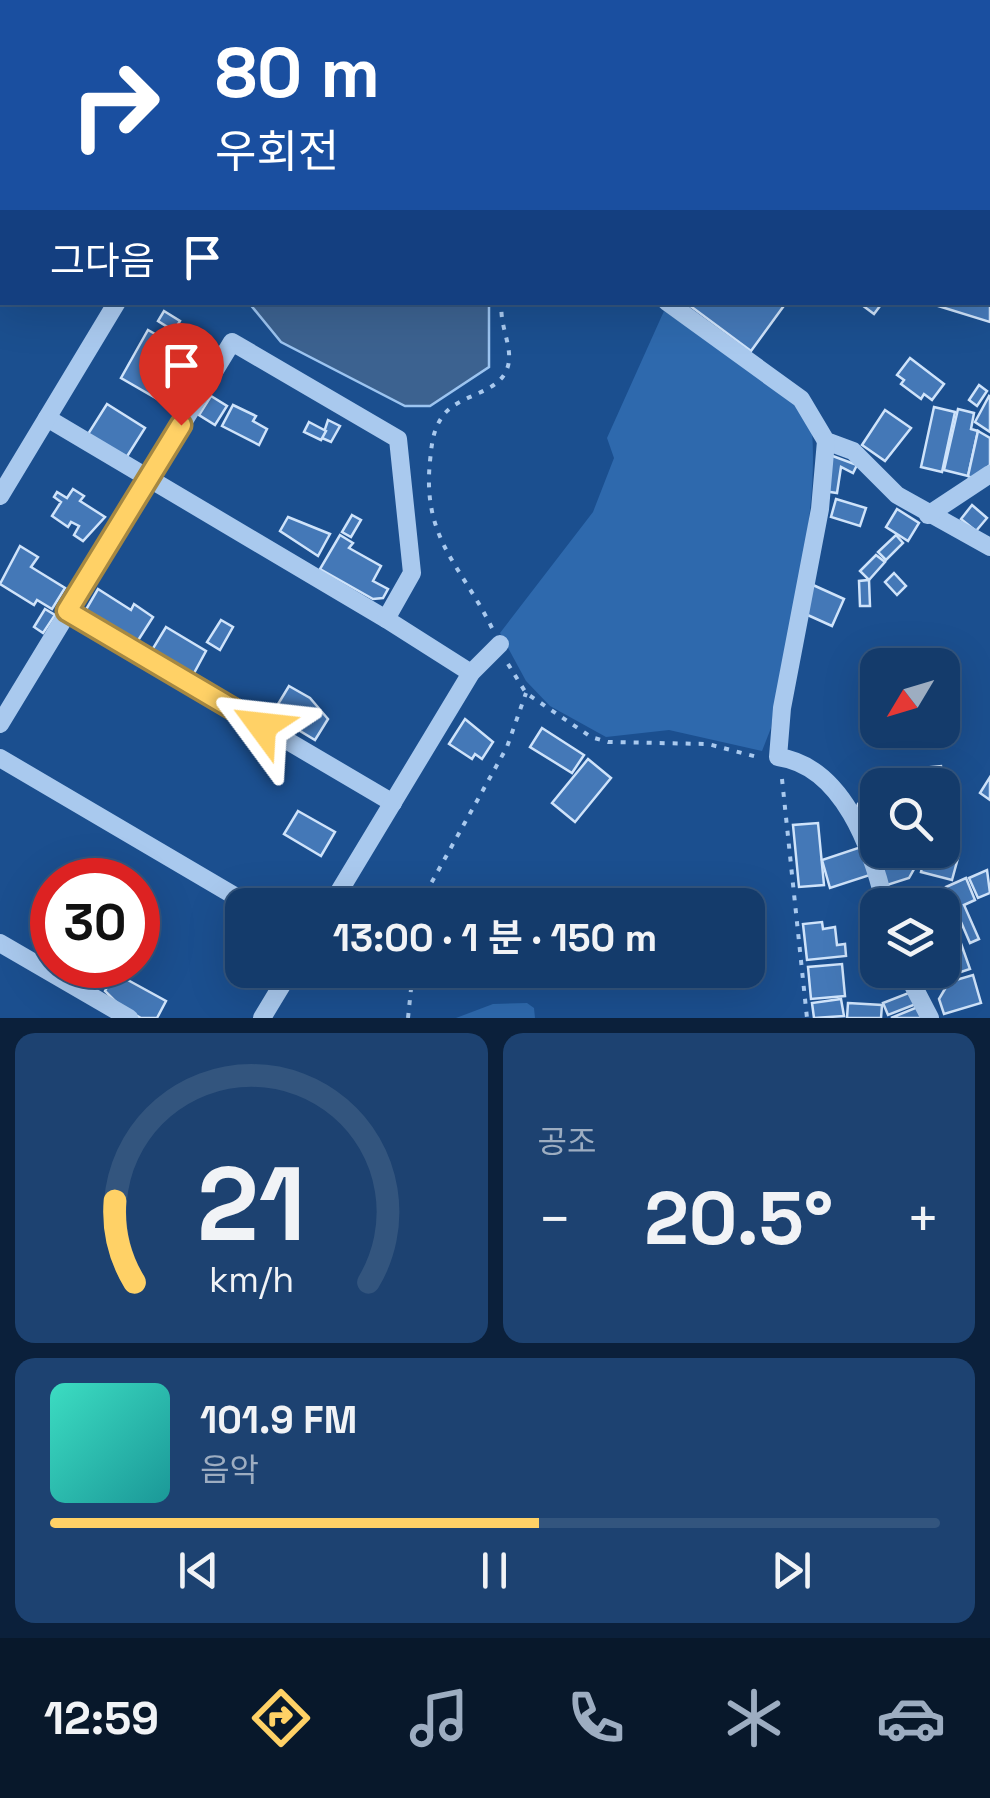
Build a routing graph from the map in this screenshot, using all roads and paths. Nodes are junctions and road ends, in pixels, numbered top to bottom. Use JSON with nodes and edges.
{"nodes":[{"id":1,"x":115,"y":305,"type":"edge"},
{"id":2,"x":501,"y":305,"type":"edge"},
{"id":3,"x":671,"y":305,"type":"edge"},
{"id":4,"x":47,"y":418,"type":"junction"},
{"id":5,"x":826,"y":441,"type":"junction"},
{"id":6,"x":990,"y":474,"type":"edge"},
{"id":7,"x":147,"y":480,"type":"junction"},
{"id":8,"x":0,"y":496,"type":"edge"},
{"id":9,"x":928,"y":515,"type":"junction"},
{"id":10,"x":990,"y":546,"type":"edge"},
{"id":11,"x":67,"y":611,"type":"junction"},
{"id":12,"x":386,"y":620,"type":"junction"},
{"id":13,"x":500,"y":644,"type":"junction"},
{"id":14,"x":471,"y":672,"type":"junction"},
{"id":15,"x":526,"y":692,"type":"junction"},
{"id":16,"x":0,"y":724,"type":"edge"},
{"id":17,"x":778,"y":757,"type":"junction"},
{"id":18,"x":0,"y":758,"type":"edge"},
{"id":19,"x":393,"y":803,"type":"junction"},
{"id":20,"x":340,"y":888,"type":"edge"},
{"id":21,"x":428,"y":888,"type":"edge"},
{"id":22,"x":881,"y":888,"type":"edge"},
{"id":23,"x":225,"y":890,"type":"edge"},
{"id":24,"x":0,"y":943,"type":"edge"},
{"id":25,"x":280,"y":988,"type":"edge"},
{"id":26,"x":411,"y":988,"type":"edge"},
{"id":27,"x":914,"y":988,"type":"edge"},
{"id":28,"x":129,"y":1018,"type":"edge"},
{"id":29,"x":262,"y":1018,"type":"edge"},
{"id":30,"x":408,"y":1018,"type":"edge"},
{"id":31,"x":807,"y":1018,"type":"edge"},
{"id":32,"x":930,"y":1018,"type":"edge"}],
"edges":[{"from":1,"to":4,"type":"street"},
{"from":2,"to":13,"type":"path"},
{"from":3,"to":5,"type":"street"},
{"from":4,"to":7,"type":"street"},
{"from":4,"to":8,"type":"street"},
{"from":5,"to":9,"type":"street"},
{"from":5,"to":17,"type":"street"},
{"from":6,"to":9,"type":"street"},
{"from":7,"to":11,"type":"street"},
{"from":7,"to":12,"type":"street"},
{"from":7,"to":12,"type":"street"},
{"from":9,"to":10,"type":"street"},
{"from":11,"to":16,"type":"street"},
{"from":11,"to":19,"type":"street"},
{"from":12,"to":14,"type":"street"},
{"from":13,"to":14,"type":"street"},
{"from":13,"to":15,"type":"path"},
{"from":14,"to":19,"type":"street"},
{"from":15,"to":17,"type":"path"},
{"from":15,"to":21,"type":"path"},
{"from":17,"to":22,"type":"street"},
{"from":17,"to":31,"type":"path"},
{"from":18,"to":23,"type":"street"},
{"from":19,"to":20,"type":"street"},
{"from":24,"to":28,"type":"street"},
{"from":25,"to":29,"type":"street"},
{"from":26,"to":30,"type":"path"},
{"from":27,"to":32,"type":"street"}]}
